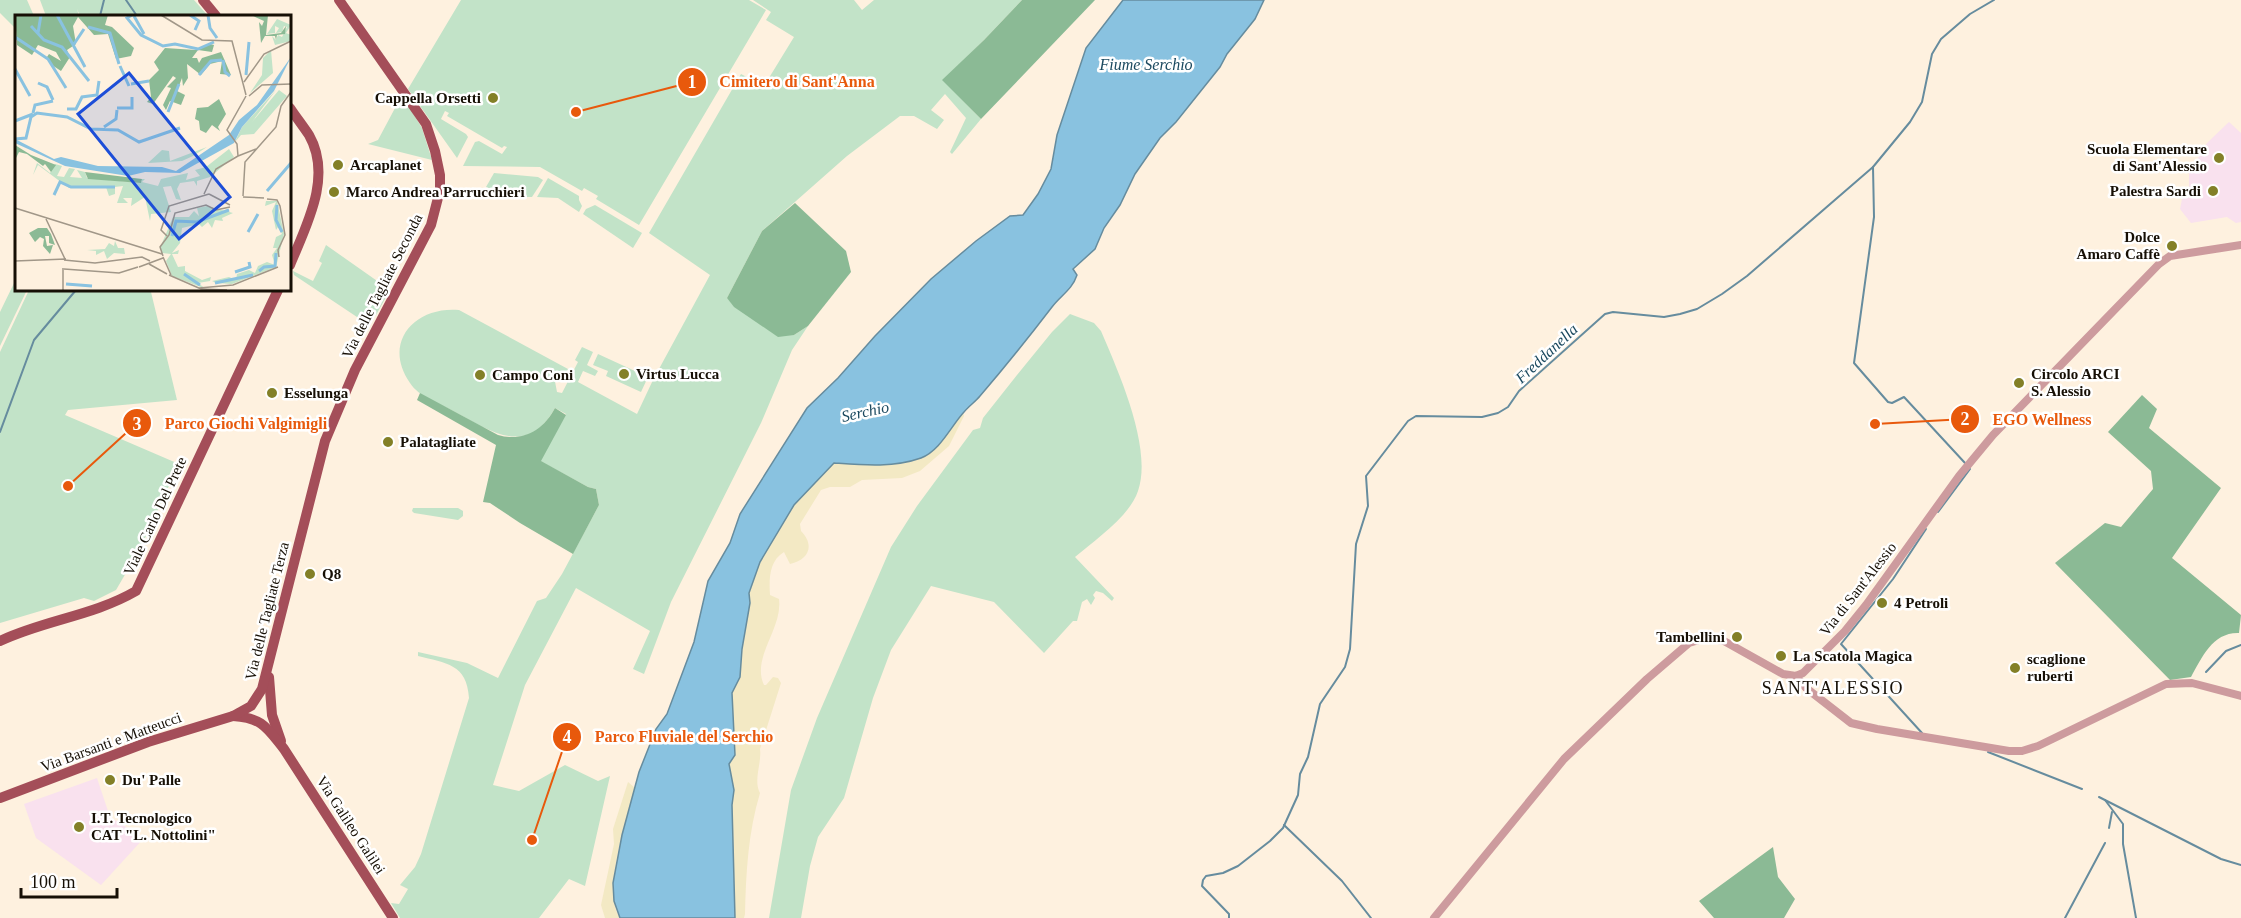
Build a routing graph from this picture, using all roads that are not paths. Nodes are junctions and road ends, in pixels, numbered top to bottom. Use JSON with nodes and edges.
{"nodes":[{"id":1,"x":203,"y":0,"type":"edge"},
{"id":2,"x":339,"y":0,"type":"edge"},
{"id":3,"x":215,"y":15,"type":"edge"},
{"id":4,"x":291,"y":110,"type":"edge"},
{"id":5,"x":2241,"y":245,"type":"edge"},
{"id":6,"x":291,"y":262,"type":"edge"},
{"id":7,"x":278,"y":291,"type":"edge"},
{"id":8,"x":309,"y":499,"type":"joint"},
{"id":9,"x":0,"y":642,"type":"edge"},
{"id":10,"x":269,"y":670,"type":"junction"},
{"id":11,"x":1796,"y":676,"type":"junction"},
{"id":12,"x":2241,"y":696,"type":"edge"},
{"id":13,"x":233,"y":716,"type":"junction"},
{"id":14,"x":284,"y":749,"type":"junction"},
{"id":15,"x":0,"y":798,"type":"edge"},
{"id":16,"x":390,"y":913,"type":"edge"},
{"id":17,"x":1434,"y":918,"type":"edge"}],
"edges":[{"from":1,"to":3,"type":"main road"},
{"from":2,"to":8,"type":"main road","name":"Via delle Tagliate Seconda"},
{"from":4,"to":6,"type":"main road"},
{"from":5,"to":11,"type":"street","name":"Via di Sant'Alessio"},
{"from":7,"to":9,"type":"main road","name":"Viale Carlo Del Prete"},
{"from":8,"to":10,"type":"main road","name":"Via delle Tagliate Terza"},
{"from":10,"to":13,"type":"main road","name":"Via delle Tagliate Terza"},
{"from":10,"to":14,"type":"main road","name":"Via Galileo Galilei"},
{"from":11,"to":12,"type":"street"},
{"from":11,"to":17,"type":"street"},
{"from":13,"to":14,"type":"main road","name":"Via Galileo Galilei"},
{"from":13,"to":15,"type":"main road","name":"Via Barsanti e Matteucci"},
{"from":14,"to":16,"type":"main road","name":"Via Galileo Galilei"}]}
